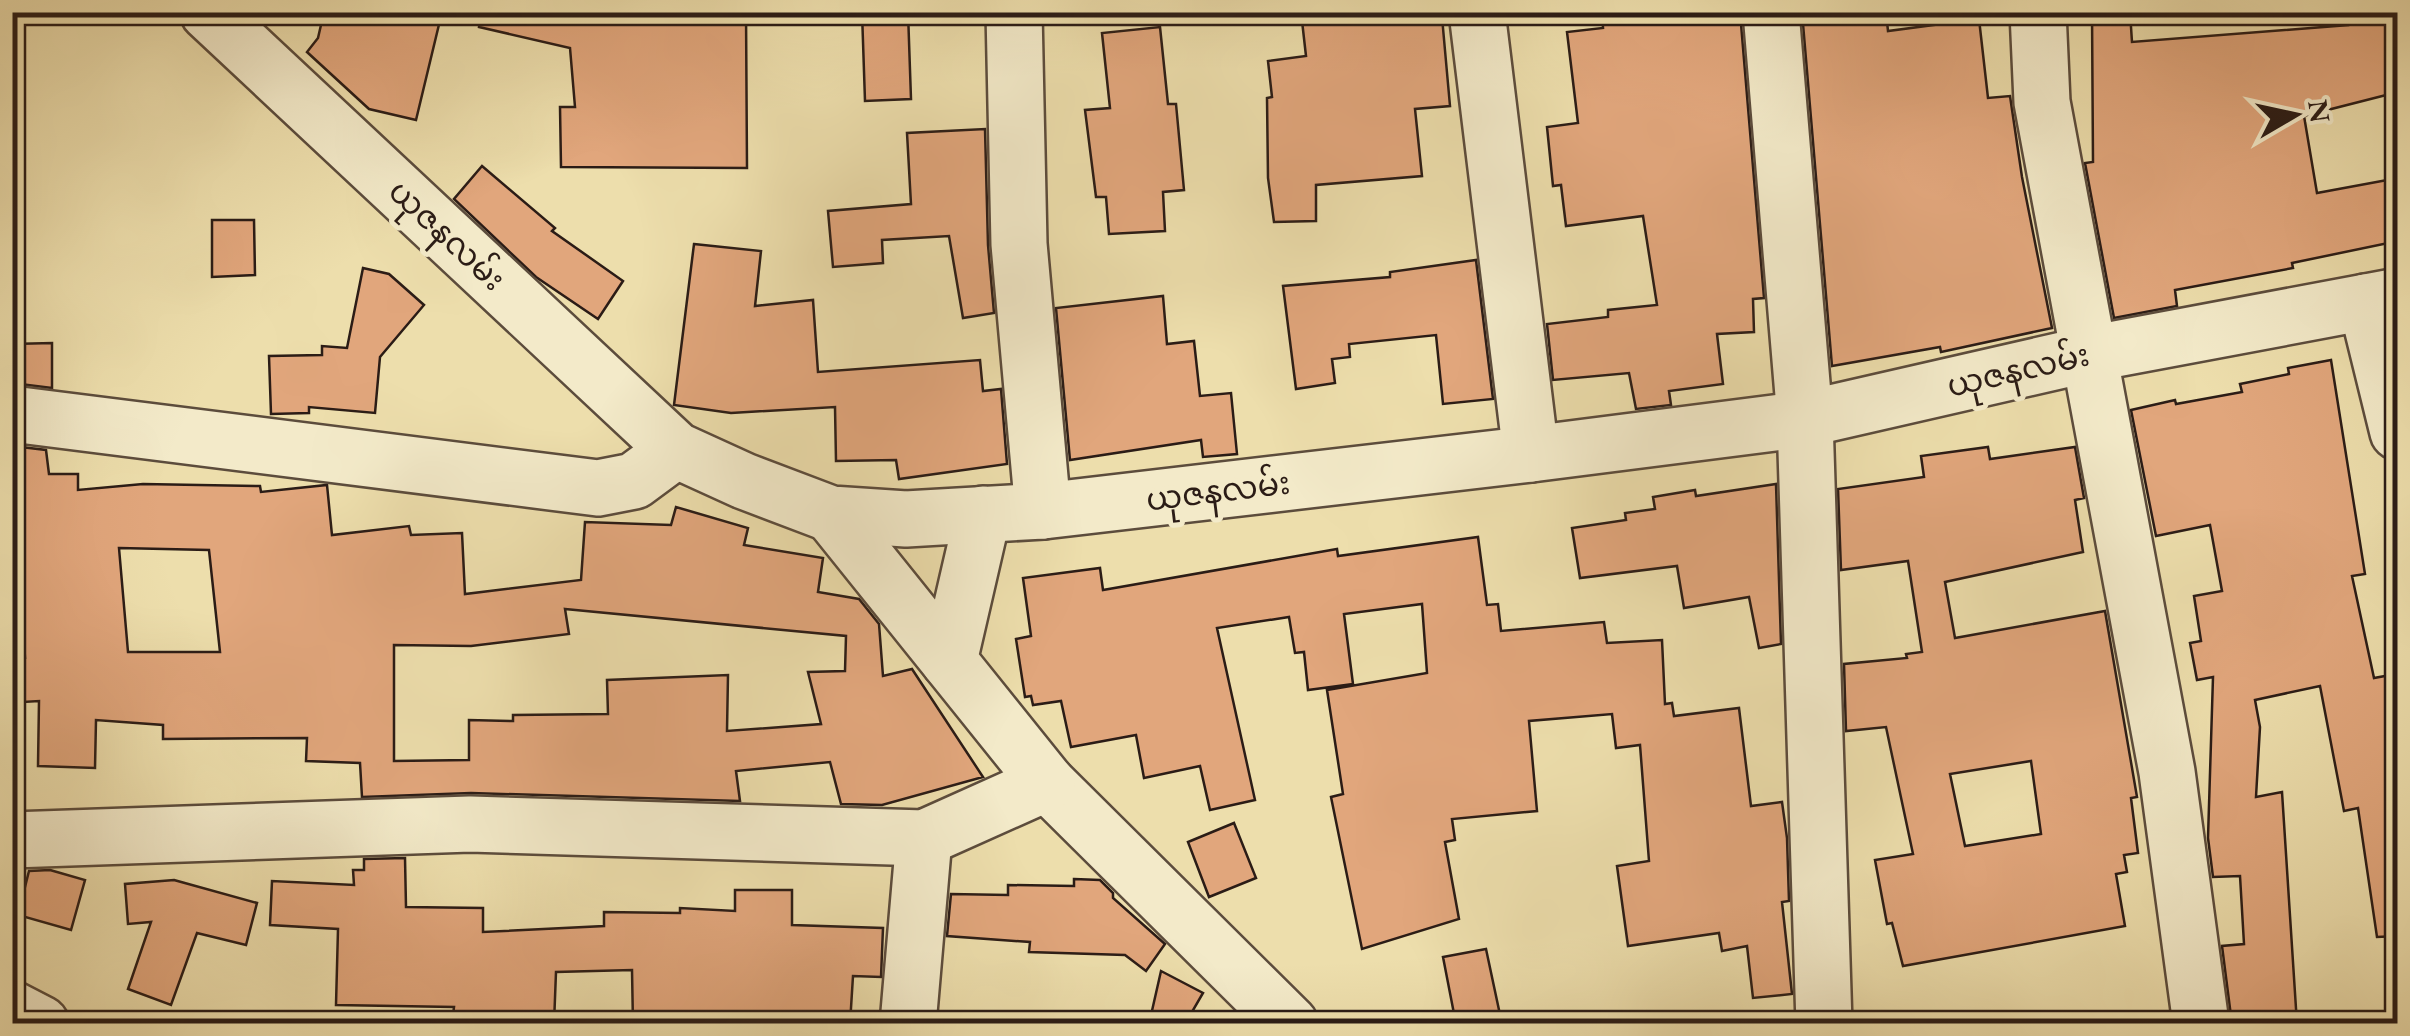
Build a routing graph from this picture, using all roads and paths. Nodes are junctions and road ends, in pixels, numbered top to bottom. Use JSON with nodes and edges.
{"nodes":[{"id":1,"x":208,"y":12,"type":"edge"},
{"id":2,"x":1014,"y":12,"type":"edge"},
{"id":3,"x":1477,"y":12,"type":"edge"},
{"id":4,"x":1772,"y":12,"type":"edge"},
{"id":5,"x":2038,"y":12,"type":"edge"},
{"id":6,"x":2382,"y":299,"type":"edge"},
{"id":7,"x":2089,"y":354,"type":"junction"},
{"id":8,"x":12,"y":414,"type":"edge"},
{"id":9,"x":1804,"y":419,"type":"junction"},
{"id":10,"x":2398,"y":432,"type":"edge"},
{"id":11,"x":676,"y":450,"type":"junction"},
{"id":12,"x":1531,"y":454,"type":"junction"},
{"id":13,"x":1043,"y":511,"type":"junction"},
{"id":14,"x":831,"y":514,"type":"junction"},
{"id":15,"x":983,"y":514,"type":"junction"},
{"id":16,"x":949,"y":661,"type":"junction"},
{"id":17,"x":1047,"y":783,"type":"junction"},
{"id":18,"x":924,"y":838,"type":"junction"},
{"id":19,"x":12,"y":840,"type":"edge"},
{"id":20,"x":12,"y":1009,"type":"edge"},
{"id":21,"x":40,"y":1024,"type":"edge"},
{"id":22,"x":908,"y":1024,"type":"edge"},
{"id":23,"x":1290,"y":1024,"type":"edge"},
{"id":24,"x":1824,"y":1024,"type":"edge"},
{"id":25,"x":2200,"y":1024,"type":"edge"}],
"edges":[{"from":1,"to":11,"type":"street","name":"ယုဇနလမ်း"},
{"from":2,"to":13,"type":"street"},
{"from":3,"to":12,"type":"street"},
{"from":4,"to":9,"type":"street"},
{"from":5,"to":7,"type":"street"},
{"from":6,"to":7,"type":"street","name":"ယုဇနလမ်း"},
{"from":6,"to":10,"type":"street"},
{"from":7,"to":9,"type":"street","name":"ယုဇနလမ်း"},
{"from":7,"to":25,"type":"street"},
{"from":8,"to":11,"type":"street"},
{"from":9,"to":12,"type":"street","name":"ယုဇနလမ်း"},
{"from":9,"to":24,"type":"street"},
{"from":11,"to":14,"type":"street","name":"ယုဇနလမ်း"},
{"from":12,"to":13,"type":"street","name":"ယုဇနလမ်း"},
{"from":13,"to":15,"type":"street","name":"ယုဇနလမ်း"},
{"from":14,"to":15,"type":"street","name":"ယုဇနလမ်း"},
{"from":14,"to":16,"type":"street"},
{"from":15,"to":16,"type":"street"},
{"from":16,"to":17,"type":"street"},
{"from":17,"to":18,"type":"street"},
{"from":17,"to":23,"type":"street"},
{"from":18,"to":19,"type":"street"},
{"from":18,"to":22,"type":"street"},
{"from":20,"to":21,"type":"street"}]}
